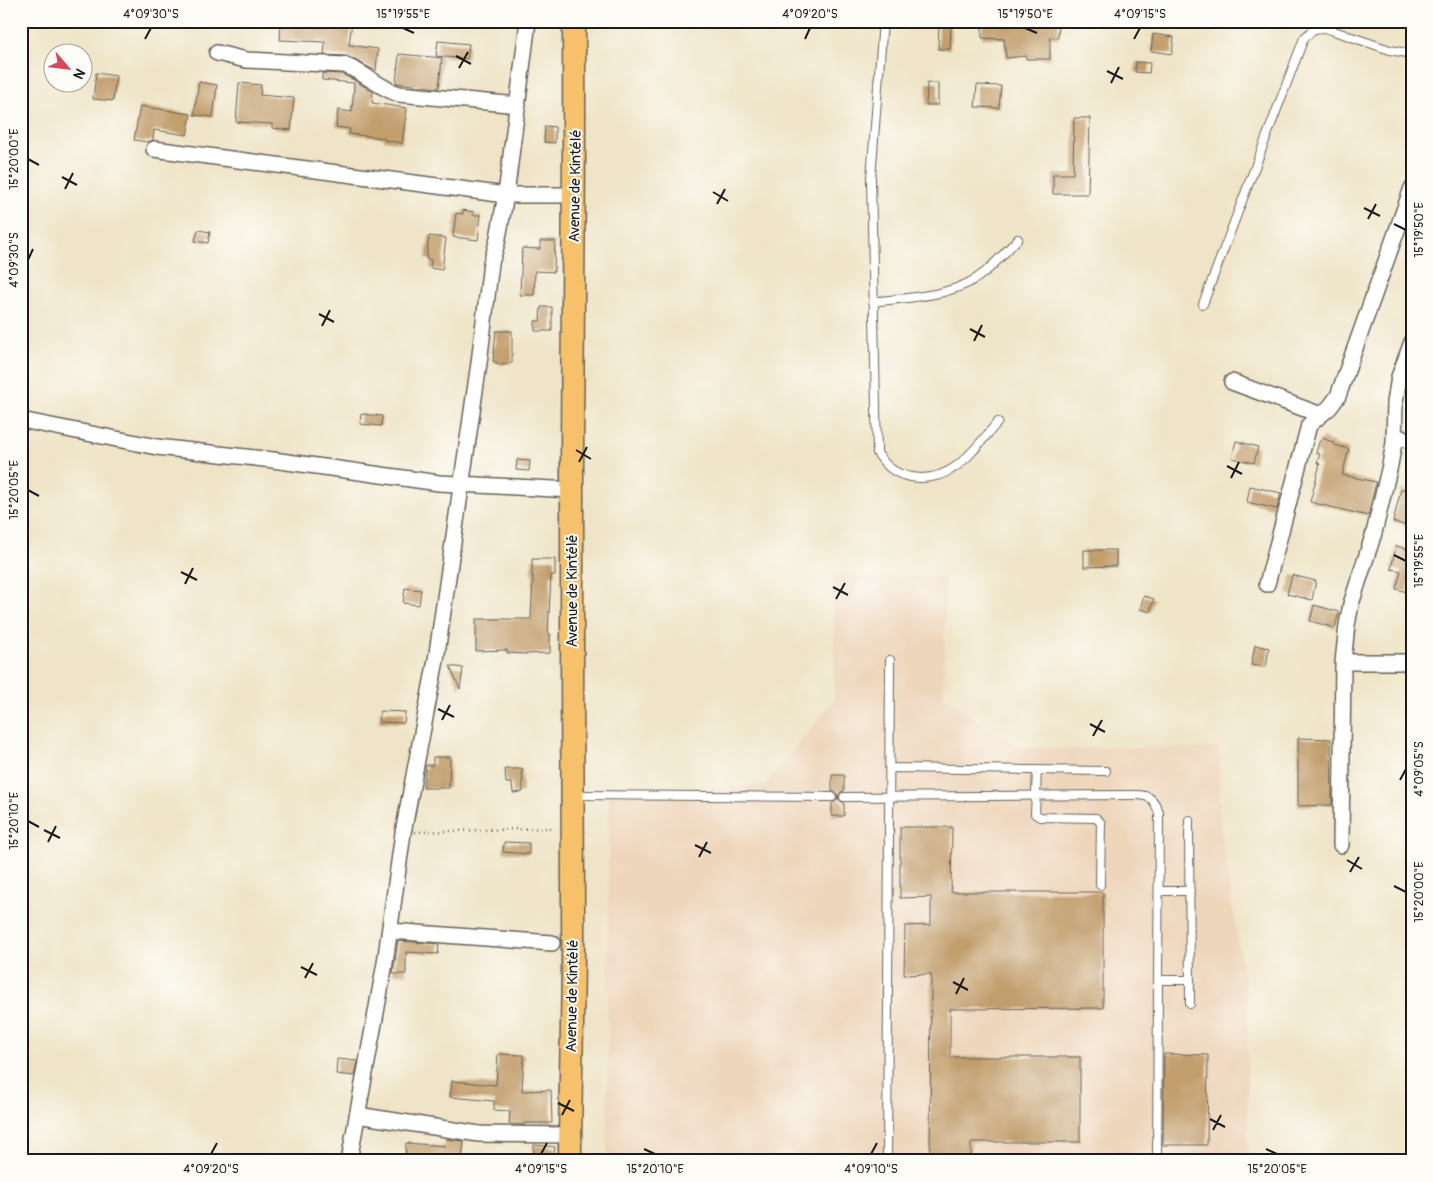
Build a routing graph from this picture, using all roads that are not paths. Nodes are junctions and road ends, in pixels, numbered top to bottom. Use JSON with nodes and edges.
{"nodes":[{"id":1,"x":528,"y":21,"type":"edge"},
{"id":2,"x":574,"y":21,"type":"edge"},
{"id":3,"x":883,"y":21,"type":"edge"},
{"id":4,"x":217,"y":53,"type":"dead end"},
{"id":5,"x":1412,"y":54,"type":"edge"},
{"id":6,"x":518,"y":105,"type":"junction"},
{"id":7,"x":154,"y":149,"type":"dead end"},
{"id":8,"x":1412,"y":188,"type":"edge"},
{"id":9,"x":575,"y":195,"type":"junction"},
{"id":10,"x":506,"y":196,"type":"junction"},
{"id":11,"x":1018,"y":239,"type":"dead end"},
{"id":12,"x":874,"y":302,"type":"junction"},
{"id":13,"x":1203,"y":304,"type":"dead end"},
{"id":14,"x":1411,"y":344,"type":"edge"},
{"id":15,"x":1232,"y":382,"type":"dead end"},
{"id":16,"x":1321,"y":415,"type":"junction"},
{"id":17,"x":21,"y":420,"type":"edge"},
{"id":18,"x":998,"y":422,"type":"dead end"},
{"id":19,"x":1394,"y":436,"type":"junction"},
{"id":20,"x":1412,"y":440,"type":"edge"},
{"id":21,"x":460,"y":485,"type":"junction"},
{"id":22,"x":572,"y":490,"type":"junction"},
{"id":23,"x":1267,"y":584,"type":"dead end"},
{"id":24,"x":890,"y":660,"type":"dead end"},
{"id":25,"x":1343,"y":662,"type":"junction"},
{"id":26,"x":1412,"y":662,"type":"edge"},
{"id":27,"x":890,"y":768,"type":"junction"},
{"id":28,"x":1036,"y":770,"type":"junction"},
{"id":29,"x":1106,"y":772,"type":"dead end"},
{"id":30,"x":572,"y":794,"type":"junction"},
{"id":31,"x":1035,"y":796,"type":"junction"},
{"id":32,"x":832,"y":797,"type":"dead end"},
{"id":33,"x":844,"y":797,"type":"dead end"},
{"id":34,"x":890,"y":797,"type":"junction"},
{"id":35,"x":1189,"y":820,"type":"dead end"},
{"id":36,"x":1341,"y":845,"type":"dead end"},
{"id":37,"x":1100,"y":885,"type":"dead end"},
{"id":38,"x":1159,"y":891,"type":"junction"},
{"id":39,"x":1190,"y":891,"type":"junction"},
{"id":40,"x":390,"y":931,"type":"junction"},
{"id":41,"x":552,"y":943,"type":"dead end"},
{"id":42,"x":1158,"y":980,"type":"junction"},
{"id":43,"x":1190,"y":980,"type":"junction"},
{"id":44,"x":1190,"y":1004,"type":"dead end"},
{"id":45,"x":357,"y":1115,"type":"junction"},
{"id":46,"x":570,"y":1135,"type":"junction"},
{"id":47,"x":1157,"y":1160,"type":"edge"},
{"id":48,"x":349,"y":1161,"type":"edge"},
{"id":49,"x":570,"y":1161,"type":"edge"},
{"id":50,"x":887,"y":1161,"type":"edge"},
{"id":51,"x":1116,"y":1161,"type":"edge"}],
"edges":[{"from":1,"to":6,"type":"street"},
{"from":2,"to":9,"type":"main road","name":"Avenue de Kintélé"},
{"from":3,"to":12,"type":"lane"},
{"from":4,"to":6,"type":"street"},
{"from":5,"to":13,"type":"lane"},
{"from":6,"to":10,"type":"street"},
{"from":7,"to":10,"type":"street"},
{"from":8,"to":16,"type":"street"},
{"from":9,"to":10,"type":"street"},
{"from":9,"to":22,"type":"main road","name":"Avenue de Kintélé"},
{"from":10,"to":21,"type":"street"},
{"from":11,"to":12,"type":"lane"},
{"from":12,"to":18,"type":"lane"},
{"from":14,"to":19,"type":"street"},
{"from":15,"to":16,"type":"street"},
{"from":16,"to":23,"type":"street"},
{"from":17,"to":21,"type":"street"},
{"from":19,"to":20,"type":"street"},
{"from":19,"to":25,"type":"street"},
{"from":21,"to":22,"type":"street"},
{"from":21,"to":40,"type":"street"},
{"from":22,"to":30,"type":"main road","name":"Avenue de Kintélé"},
{"from":24,"to":27,"type":"lane"},
{"from":25,"to":26,"type":"street"},
{"from":25,"to":36,"type":"street"},
{"from":27,"to":28,"type":"lane"},
{"from":27,"to":34,"type":"lane"},
{"from":28,"to":29,"type":"lane"},
{"from":28,"to":31,"type":"lane"},
{"from":30,"to":32,"type":"lane"},
{"from":30,"to":46,"type":"main road","name":"Avenue de Kintélé"},
{"from":31,"to":34,"type":"lane"},
{"from":31,"to":37,"type":"lane"},
{"from":31,"to":38,"type":"lane"},
{"from":33,"to":34,"type":"lane"},
{"from":34,"to":50,"type":"lane"},
{"from":35,"to":39,"type":"lane"},
{"from":38,"to":39,"type":"lane"},
{"from":38,"to":42,"type":"lane"},
{"from":39,"to":43,"type":"lane"},
{"from":40,"to":41,"type":"street"},
{"from":40,"to":45,"type":"street"},
{"from":42,"to":43,"type":"lane"},
{"from":42,"to":47,"type":"lane"},
{"from":43,"to":44,"type":"lane"},
{"from":45,"to":46,"type":"street"},
{"from":45,"to":48,"type":"street"},
{"from":46,"to":49,"type":"main road","name":"Avenue de Kintélé"},
{"from":47,"to":51,"type":"lane"}]}
